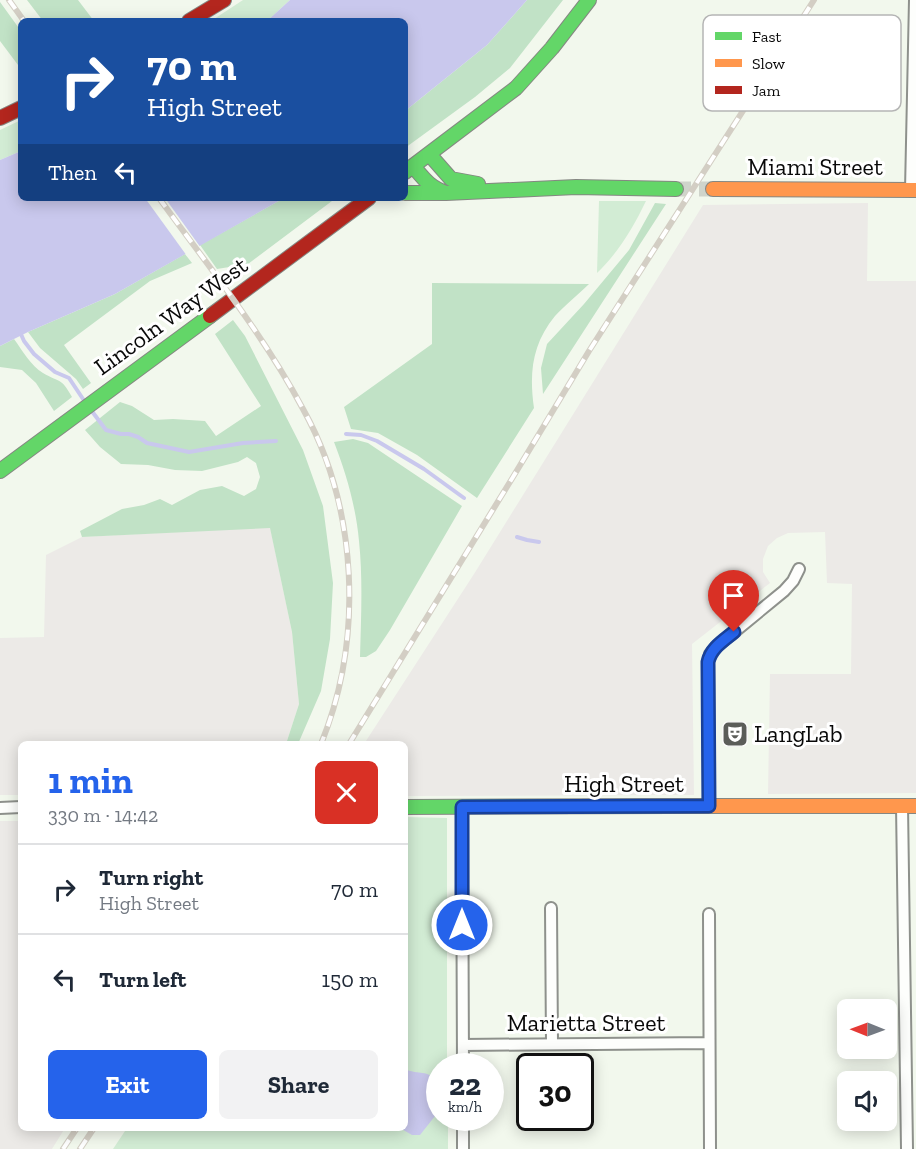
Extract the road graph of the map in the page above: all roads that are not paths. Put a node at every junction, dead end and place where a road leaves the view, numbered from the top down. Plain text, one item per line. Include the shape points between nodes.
1 (224, 0) edge
2 (589, 0) edge
3 (915, 0) edge
4 (194, 18) edge
5 (18, 109) edge
6 (0, 118) edge
7 (429, 154) junction
8 (409, 169) edge
9 (510, 189) junction
10 (676, 189) tunnel mouth
11 (713, 189) tunnel mouth
12 (914, 190) edge
13 (408, 193) edge
14 (446, 193) junction
15 (365, 201) edge
16 (0, 471) edge
17 (799, 569) dead end
18 (709, 806) junction
19 (909, 806) edge
20 (0, 807) edge
21 (18, 807) edge
22 (408, 807) edge
23 (462, 807) junction
24 (551, 908) dead end
25 (709, 914) dead end
26 (709, 1043) junction
27 (911, 1043) edge
28 (552, 1044) junction
29 (463, 1045) junction
30 (463, 1053) edge
31 (463, 1131) edge
32 (463, 1149) edge
33 (710, 1149) edge
34 (907, 1149) edge

1 - 4 street
2 - 7 street via 516,88
3 - 12 street
5 - 6 street
7 - 8 street
7 - 9 street via 451,179
8 - 14 street
9 - 10 street
9 - 14 street
11 - 12 street, Miami Street
13 - 14 street
15 - 16 street, Lincoln Way West
17 - 18 street via 784,591 710,654
18 - 19 street, High Street
18 - 23 street, High Street
19 - 27 street
20 - 21 street
22 - 23 street, High Street
23 - 29 street
24 - 28 street
25 - 26 street
26 - 28 street, Marietta Street
26 - 33 street
27 - 34 street
28 - 29 street, Marietta Street
29 - 30 street
31 - 32 street

